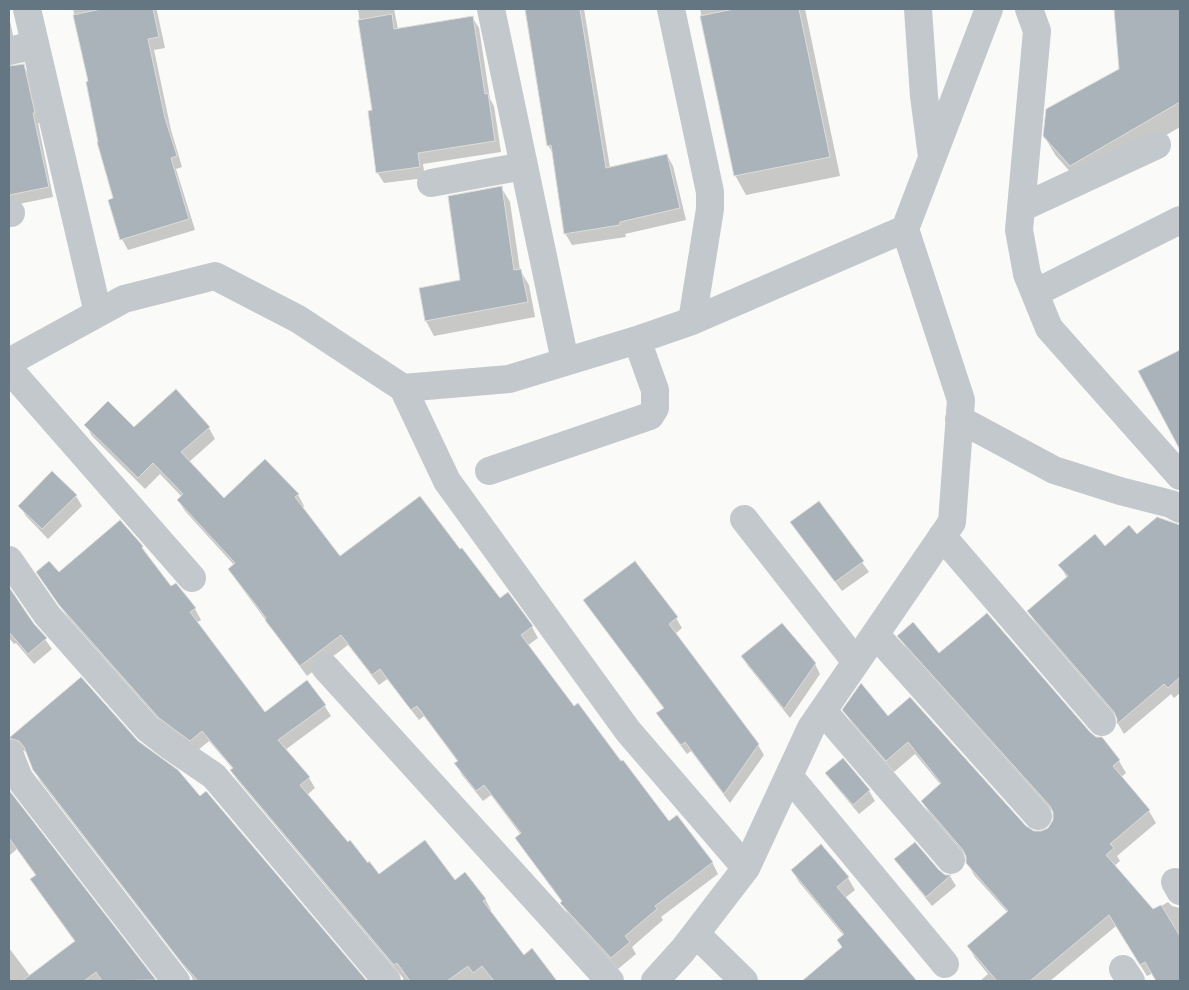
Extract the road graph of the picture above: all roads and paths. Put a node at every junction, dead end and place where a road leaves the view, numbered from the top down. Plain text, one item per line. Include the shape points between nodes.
1 (27, 9) edge
2 (490, 9) edge
3 (671, 9) edge
4 (918, 9) edge
5 (989, 9) edge
6 (1029, 9) edge
7 (36, 45) junction
8 (9, 51) edge
9 (1157, 145) dead end
10 (932, 158) junction
11 (524, 166) junction
12 (431, 183) dead end
13 (1022, 208) junction
14 (1180, 220) edge
15 (905, 228) junction
16 (1035, 293) junction
17 (98, 313) junction
18 (692, 321) junction
19 (637, 340) junction
20 (565, 361) junction
21 (9, 362) edge
22 (9, 369) edge
23 (403, 388) junction
24 (959, 419) junction
25 (489, 471) dead end
26 (1180, 476) edge
27 (1180, 509) edge
28 (744, 519) dead end
29 (942, 536) junction
30 (9, 560) edge
31 (192, 578) dead end
32 (876, 635) junction
33 (856, 662) junction
34 (325, 667) dead end
35 (822, 711) junction
36 (1102, 722) dead end
37 (9, 753) edge
38 (788, 776) junction
39 (1038, 816) dead end
40 (951, 860) dead end
41 (746, 868) junction
42 (696, 934) junction
43 (945, 964) dead end
44 (176, 981) edge
45 (387, 981) edge
46 (610, 981) edge
47 (655, 981) edge
48 (744, 981) edge

1 - 7 street
2 - 11 street
3 - 18 street via 710,192
4 - 10 street
5 - 10 street
6 - 13 street via 1037,32
7 - 8 street
7 - 17 street
9 - 13 street
10 - 15 street
11 - 12 street
11 - 20 street
13 - 16 street via 1019,230 1027,274
14 - 16 street
15 - 18 street
15 - 24 street via 961,400
16 - 26 street via 1049,328
17 - 21 street
17 - 23 street via 124,299 216,276 298,319
18 - 19 street
19 - 20 street
19 - 25 street via 655,390 656,408 650,416
20 - 23 street via 509,379
22 - 31 street
23 - 41 street via 447,482 628,731
24 - 27 street via 1054,470
24 - 29 street via 952,522
28 - 33 street
29 - 32 street
29 - 36 street
30 - 45 street via 47,615 148,729 214,776
32 - 33 street
32 - 39 street
33 - 35 street
34 - 46 street
35 - 38 street
35 - 40 street
37 - 44 street via 18,778
38 - 41 street
38 - 43 street
41 - 42 street
42 - 47 street
42 - 48 street

